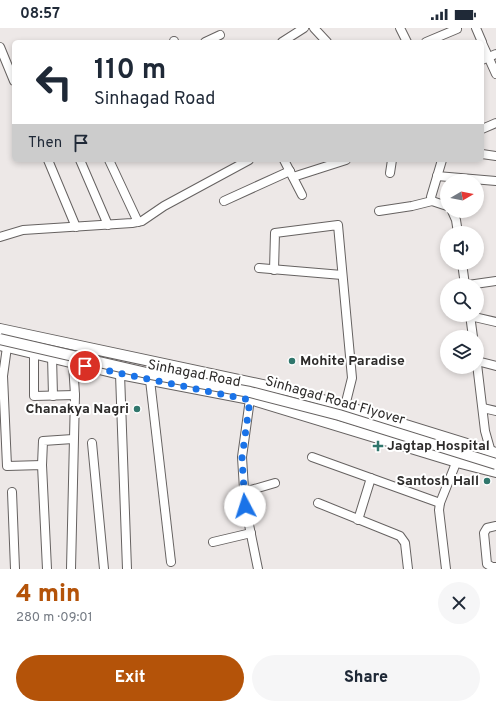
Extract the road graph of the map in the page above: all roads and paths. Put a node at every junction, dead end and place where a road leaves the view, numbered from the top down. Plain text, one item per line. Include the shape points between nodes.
1 (304, 28) edge
2 (314, 28) edge
3 (400, 28) edge
4 (458, 28) edge
5 (476, 28) edge
6 (440, 31) edge
7 (220, 35) dead end
8 (209, 40) edge
9 (285, 40) edge
10 (325, 40) edge
11 (406, 40) edge
12 (429, 40) edge
13 (481, 40) edge
14 (484, 46) edge
15 (0, 47) edge
16 (489, 57) edge
17 (496, 74) edge
18 (12, 76) edge
19 (496, 123) edge
20 (484, 128) edge
21 (484, 154) edge
22 (496, 156) edge
23 (49, 162) edge
24 (81, 162) edge
25 (110, 162) edge
26 (285, 162) edge
27 (338, 162) edge
28 (392, 162) edge
29 (441, 162) edge
30 (232, 163) edge
31 (390, 173) dead end
32 (292, 174) junction
33 (437, 176) junction
34 (496, 181) edge
35 (302, 195) dead end
36 (224, 201) dead end
37 (432, 201) junction
38 (440, 204) edge
39 (379, 211) dead end
40 (138, 222) junction
41 (108, 225) junction
42 (76, 227) junction
43 (0, 237) edge
44 (259, 268) dead end
45 (274, 270) junction
46 (342, 276) junction
47 (496, 281) edge
48 (484, 283) edge
49 (484, 319) edge
50 (496, 322) edge
51 (0, 329) edge
52 (0, 334) edge
53 (2, 344) edge
54 (34, 353) junction
55 (52, 356) junction
56 (73, 363) junction
57 (484, 363) edge
58 (496, 366) edge
59 (120, 374) junction
60 (479, 374) edge
61 (150, 380) junction
62 (75, 395) junction
63 (53, 396) junction
64 (250, 400) junction
65 (345, 406) junction
66 (483, 408) junction
67 (496, 411) edge
68 (74, 439) junction
69 (92, 442) dead end
70 (462, 443) junction
71 (494, 454) edge
72 (312, 457) dead end
73 (457, 462) junction
74 (496, 464) edge
75 (42, 465) junction
76 (3, 466) edge
77 (491, 470) edge
78 (371, 478) junction
79 (275, 483) dead end
80 (12, 492) dead end
81 (244, 492) junction
82 (318, 503) dead end
83 (440, 503) junction
84 (358, 520) junction
85 (496, 526) edge
86 (250, 534) junction
87 (213, 542) dead end
88 (171, 562) dead end
89 (496, 567) edge
90 (15, 569) edge
91 (47, 569) edge
92 (71, 569) edge
93 (104, 569) edge
94 (127, 569) edge
95 (258, 569) edge
96 (408, 569) edge
97 (446, 569) edge

1 - 9 street
2 - 10 street
3 - 11 street
4 - 6 street
5 - 13 street
6 - 12 street
7 - 8 street
14 - 16 street
15 - 18 street
16 - 17 street
19 - 20 street
21 - 22 street
23 - 42 street
24 - 41 street
25 - 40 street
26 - 32 street
27 - 32 street
28 - 31 street
29 - 33 street
30 - 40 street via 196,190
32 - 35 street
32 - 36 street
33 - 34 street
33 - 37 street
37 - 38 street
37 - 39 street
40 - 41 street
41 - 42 street
42 - 43 street via 23,230
44 - 45 street
45 - 46 street
45 - 46 street via 275,233 338,225
46 - 65 street via 352,378
47 - 48 street
49 - 50 street
51 - 65 main road, Sinhagad Road via 286,390
52 - 71 main road, Sinhagad Road Flyover via 288,396
53 - 54 main road, Sinhagad Road
53 - 74 main road, Sinhagad Road Flyover, bridge via 250,392 339,415
53 - 76 street
54 - 55 main road, Sinhagad Road
54 - 63 street via 34,396
55 - 56 main road, Sinhagad Road
55 - 63 street
56 - 59 main road, Sinhagad Road
56 - 62 street
57 - 58 street
59 - 61 main road, Sinhagad Road
59 - 94 street
60 - 66 street
61 - 64 main road, Sinhagad Road
61 - 88 street
62 - 63 street
62 - 68 street
64 - 73 main road, Sinhagad Road
64 - 81 street via 242,458
65 - 70 main road, Sinhagad Road
66 - 67 street
66 - 71 street via 485,430
68 - 75 street via 43,441
68 - 92 street
69 - 93 street
70 - 71 main road, Sinhagad Road
70 - 73 street
71 - 77 street
72 - 78 street
73 - 77 main road, Sinhagad Road
73 - 83 street
75 - 76 street
75 - 91 street
78 - 83 street
78 - 84 street
79 - 81 street
80 - 90 street
81 - 86 street
82 - 84 street
83 - 97 street
84 - 96 street via 403,539
85 - 89 street via 487,528 484,533 487,564 492,568
86 - 87 street
86 - 95 street

